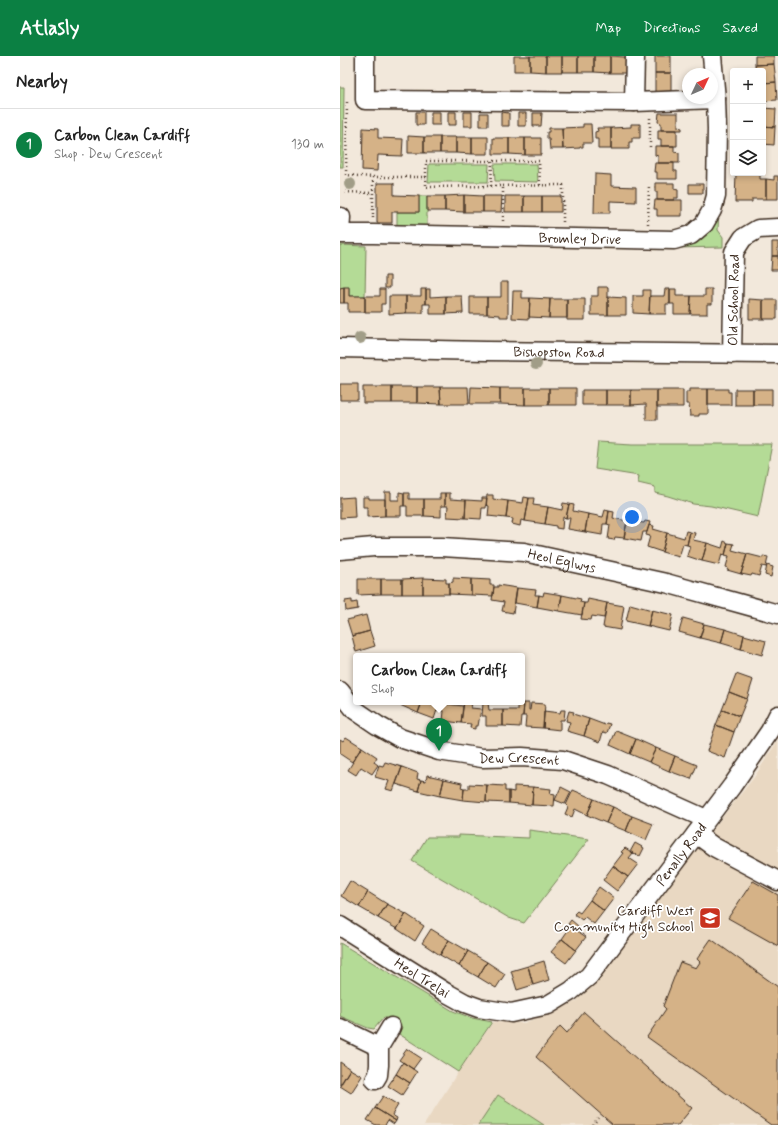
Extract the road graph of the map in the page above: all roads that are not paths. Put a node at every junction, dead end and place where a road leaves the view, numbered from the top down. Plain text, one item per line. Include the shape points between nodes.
1 (365, 56) edge
2 (635, 56) edge
3 (712, 56) edge
4 (713, 68) edge
5 (682, 100) edge
6 (642, 102) junction
7 (716, 104) edge
8 (341, 217) edge
9 (778, 228) edge
10 (340, 348) edge
11 (732, 354) junction
12 (778, 354) edge
13 (340, 550) edge
14 (778, 614) edge
15 (340, 691) edge
16 (775, 727) edge
17 (706, 819) junction
18 (696, 834) junction
19 (778, 881) edge
20 (340, 926) edge
21 (511, 1013) joint
22 (391, 1027) dead end
23 (340, 1028) edge
24 (379, 1047) junction
25 (375, 1080) dead end

1 - 6 street via 365,100
2 - 6 street
3 - 4 street, Bromley Drive
5 - 6 street
7 - 8 street, Bromley Drive via 716,196 704,224 691,235 674,240 648,240 340,234
9 - 11 street, Old School Road via 758,229 743,238 734,252
10 - 11 street, Bishopston Road
11 - 12 street, Bishopston Road
13 - 14 street, Heol Eglwys via 442,547 524,552 666,583
15 - 17 street, Dew Crescent via 355,710 400,738 439,751 482,758 563,760 608,775
16 - 17 street, Penally Road
17 - 18 street, Penally Road
18 - 19 street via 714,847
18 - 21 street, Penally Road via 589,976 548,1005
20 - 21 street, Heol Trelai via 465,1003
22 - 24 street
23 - 24 street
24 - 25 street via 378,1074

